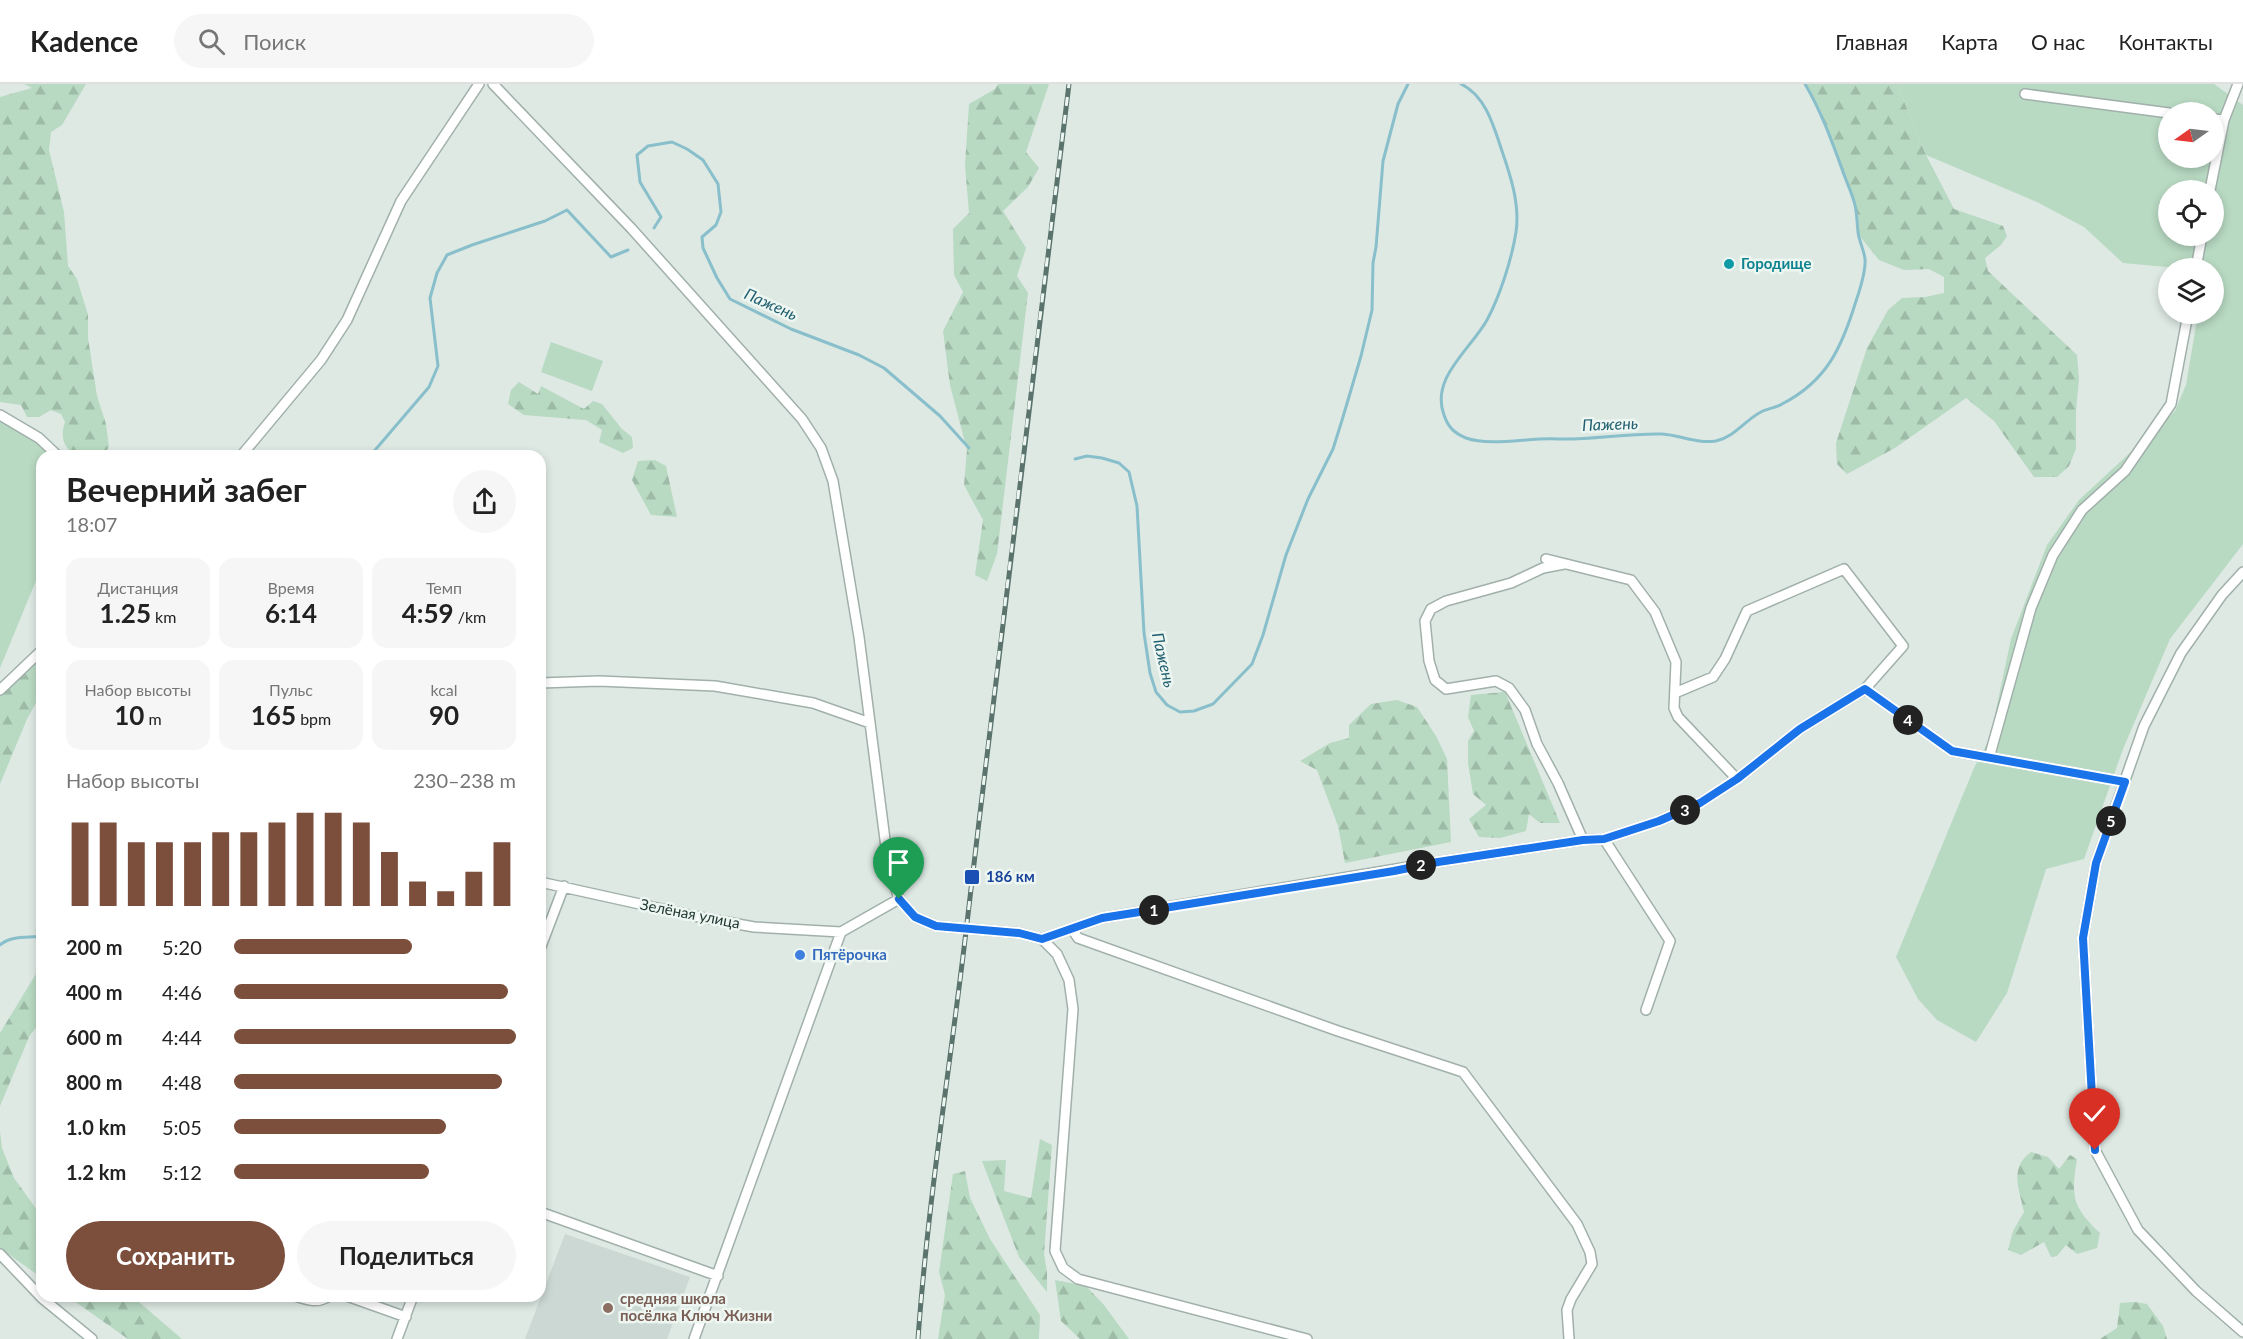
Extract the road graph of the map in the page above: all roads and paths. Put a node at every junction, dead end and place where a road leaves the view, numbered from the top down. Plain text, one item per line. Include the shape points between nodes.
1 (478, 84) edge
2 (493, 84) edge
3 (2238, 84) edge
4 (2025, 94) dead end
5 (2224, 110) edge
6 (2158, 112) edge
7 (2186, 324) edge
8 (0, 415) edge
9 (52, 450) edge
10 (246, 450) edge
11 (1546, 559) dead end
12 (1564, 564) junction
13 (2243, 572) edge
14 (36, 656) edge
15 (546, 683) edge
16 (1865, 689) junction
17 (0, 690) edge
18 (1676, 693) junction
19 (870, 723) junction
20 (1989, 758) junction
21 (1737, 779) junction
22 (2125, 782) junction
23 (1604, 839) junction
24 (1583, 840) junction
25 (546, 883) edge
26 (564, 886) junction
27 (899, 899) junction
28 (1072, 929) junction
29 (841, 932) junction
30 (546, 933) edge
31 (1042, 939) junction
32 (1646, 1010) dead end
33 (546, 1214) edge
34 (0, 1254) edge
35 (718, 1276) junction
36 (36, 1292) edge
37 (47, 1302) edge
38 (364, 1302) edge
39 (411, 1302) edge
40 (406, 1317) junction
41 (2243, 1332) edge
42 (92, 1339) edge
43 (398, 1339) edge
44 (694, 1339) edge
45 (1307, 1339) edge
46 (1569, 1339) edge

1 - 10 street via 401,201 347,320 321,360
2 - 19 street via 631,228 802,419 821,448 833,481 842,527
3 - 5 street
4 - 6 street
7 - 20 street via 2171,404 2125,471 2082,510 2053,555 2031,608
8 - 9 street
11 - 12 street
12 - 18 street via 1631,580 1655,612 1676,662
12 - 24 street via 1431,609 1425,621 1425,637 1435,680 1446,689 1496,681 1509,688 1525,710 1536,744
13 - 22 street via 2222,594 2181,653 2144,726
14 - 17 street
15 - 19 street via 715,686 813,703
16 - 18 street via 1903,646 1844,569 1748,611 1713,676
16 - 20 street via 1952,751
16 - 21 street via 1800,729
18 - 21 street via 1674,708 1678,717
19 - 27 street via 888,863
20 - 22 street
21 - 23 street via 1700,803
22 - 41 street via 2096,863 2083,938 2095,1150 2138,1230 2196,1291
23 - 24 street
23 - 32 street via 1670,941
24 - 28 street via 1102,918
25 - 26 street, Зелёная улица
26 - 29 street, Зелёная улица via 753,927
26 - 30 street
27 - 29 street
27 - 31 street via 915,917 936,926 1019,933
28 - 31 street
28 - 46 street via 1078,938 1463,1072 1576,1224 1590,1252 1592,1264 1567,1310
29 - 35 street
31 - 45 street via 1057,954 1070,980 1073,1009 1055,1251 1063,1268 1078,1279
33 - 35 street
34 - 36 street
35 - 44 street
37 - 42 street
38 - 40 street
39 - 40 street
40 - 43 street

